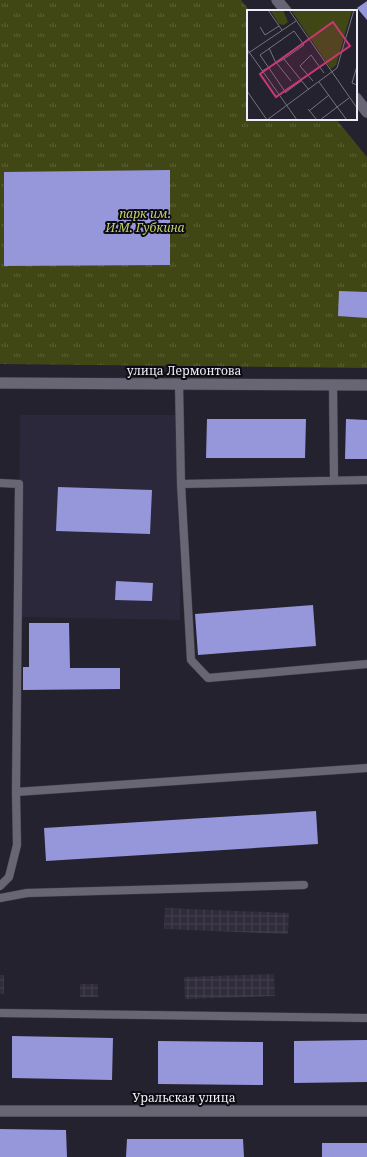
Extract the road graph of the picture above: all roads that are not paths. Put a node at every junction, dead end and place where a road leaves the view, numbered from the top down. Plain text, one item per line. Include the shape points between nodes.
1 (277, 0) edge
2 (285, 10) edge
3 (357, 99) edge
4 (367, 112) edge
5 (0, 383) edge
6 (179, 384) junction
7 (333, 384) junction
8 (367, 385) edge
9 (334, 480) junction
10 (367, 480) edge
11 (0, 483) edge
12 (181, 484) junction
13 (367, 664) edge
14 (367, 768) edge
15 (16, 792) junction
16 (304, 885) dead end
17 (0, 886) edge
18 (0, 898) edge
19 (0, 1013) edge
20 (367, 1018) edge
21 (0, 1111) edge
22 (367, 1111) edge

1 - 2 street
3 - 4 street
5 - 6 street, улица Лермонтова
6 - 7 street, улица Лермонтова
6 - 12 lane
7 - 8 street, улица Лермонтова
7 - 9 lane
9 - 10 lane
9 - 12 lane
11 - 15 lane via 20,484
12 - 13 lane via 191,660 208,678
14 - 15 lane
15 - 17 lane via 17,845 9,877
16 - 18 lane via 27,893
19 - 20 lane
21 - 22 street, Уральская улица

